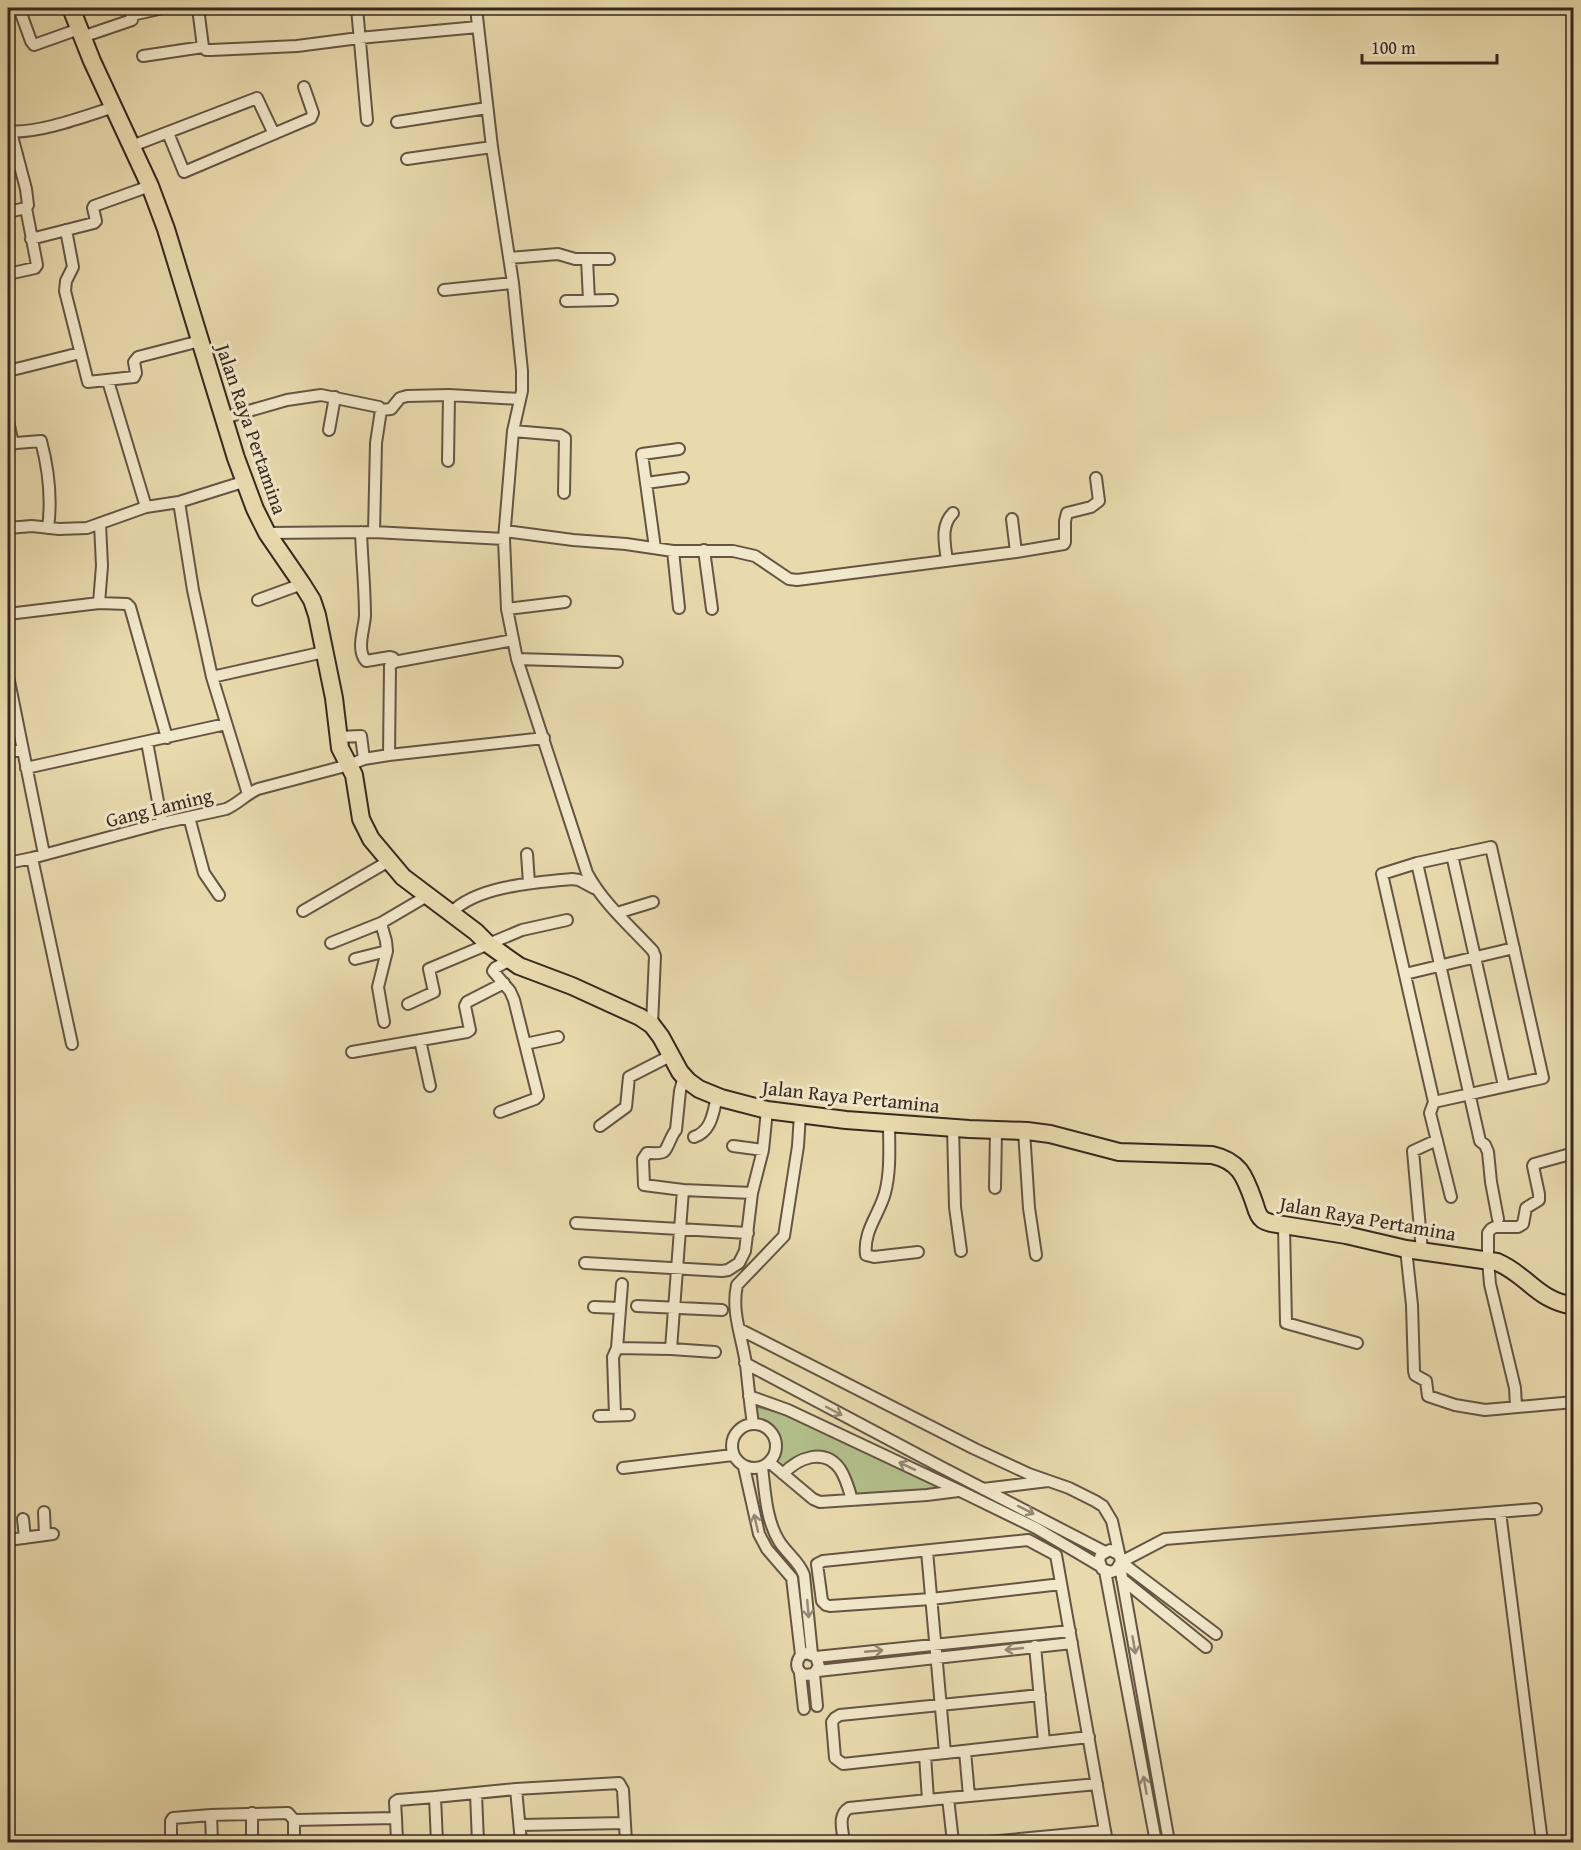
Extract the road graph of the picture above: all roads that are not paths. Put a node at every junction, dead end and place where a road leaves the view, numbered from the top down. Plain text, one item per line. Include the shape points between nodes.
1 (19, 8) edge
2 (71, 8) edge
3 (163, 8) edge
4 (198, 8) edge
5 (357, 8) edge
6 (476, 8) edge
7 (130, 11) edge
8 (478, 27) junction
9 (80, 33) junction
10 (359, 38) junction
11 (203, 47) junction
12 (143, 56) dead end
13 (304, 87) dead end
14 (114, 107) junction
15 (488, 108) junction
16 (367, 120) dead end
17 (397, 122) dead end
18 (9, 131) edge
19 (168, 133) junction
20 (274, 134) junction
21 (132, 146) junction
22 (492, 147) junction
23 (406, 159) dead end
24 (150, 186) junction
25 (26, 208) junction
26 (8, 212) edge
27 (66, 230) junction
28 (31, 239) junction
29 (509, 258) junction
30 (587, 259) junction
31 (609, 259) dead end
32 (8, 274) edge
33 (513, 283) junction
34 (444, 290) dead end
35 (589, 300) junction
36 (612, 300) dead end
37 (566, 301) dead end
38 (200, 341) junction
39 (80, 353) junction
40 (8, 370) edge
41 (108, 381) junction
42 (450, 395) junction
43 (335, 397) junction
44 (520, 399) junction
45 (381, 410) junction
46 (224, 418) junction
47 (8, 422) edge
48 (329, 430) dead end
49 (513, 431) junction
50 (10, 445) edge
51 (680, 449) dead end
52 (448, 461) dead end
53 (683, 478) dead end
54 (1096, 478) dead end
55 (246, 482) junction
56 (646, 483) junction
57 (564, 493) dead end
58 (179, 502) junction
59 (146, 507) junction
60 (952, 513) dead end
61 (1012, 519) dead end
62 (100, 524) junction
63 (8, 528) edge
64 (48, 528) junction
65 (361, 532) junction
66 (374, 532) junction
67 (267, 533) junction
68 (505, 535) junction
69 (655, 549) junction
70 (704, 550) junction
71 (673, 551) junction
72 (1016, 552) junction
73 (946, 561) junction
74 (302, 584) junction
75 (258, 600) dead end
76 (565, 602) dead end
77 (99, 603) junction
78 (679, 608) dead end
79 (507, 609) junction
80 (712, 609) dead end
81 (8, 614) edge
82 (513, 640) junction
83 (324, 652) junction
84 (517, 660) junction
85 (394, 662) junction
86 (617, 662) dead end
87 (8, 676) edge
88 (212, 677) junction
89 (226, 724) junction
90 (167, 738) junction
91 (544, 738) junction
92 (147, 742) junction
93 (8, 751) edge
94 (23, 751) junction
95 (389, 755) junction
96 (357, 762) junction
97 (26, 768) junction
98 (248, 794) junction
99 (189, 817) junction
100 (162, 823) junction
101 (44, 854) junction
102 (527, 854) dead end
103 (1452, 855) junction
104 (32, 858) junction
105 (388, 861) junction
106 (8, 862) edge
107 (1417, 863) junction
108 (529, 883) junction
109 (595, 888) junction
110 (219, 896) dead end
111 (427, 896) junction
112 (653, 902) dead end
113 (303, 911) dead end
114 (451, 913) junction
115 (617, 913) junction
116 (567, 920) dead end
117 (381, 922) junction
118 (331, 944) dead end
119 (488, 944) junction
120 (1514, 948) junction
121 (387, 951) junction
122 (1476, 958) junction
123 (355, 959) dead end
124 (510, 960) junction
125 (1441, 966) junction
126 (1405, 974) junction
127 (504, 983) junction
128 (408, 1004) dead end
129 (384, 1022) dead end
130 (651, 1025) junction
131 (558, 1037) dead end
132 (420, 1040) junction
133 (72, 1044) dead end
134 (525, 1044) junction
135 (351, 1052) dead end
136 (670, 1056) junction
137 (684, 1076) junction
138 (430, 1086) dead end
139 (1504, 1086) junction
140 (1470, 1094) junction
141 (717, 1097) junction
142 (1434, 1102) junction
143 (767, 1110) junction
144 (500, 1113) dead end
145 (800, 1114) junction
146 (889, 1123) junction
147 (600, 1126) dead end
148 (953, 1127) junction
149 (996, 1130) junction
150 (1024, 1131) junction
151 (694, 1137) dead end
152 (1437, 1140) junction
153 (733, 1146) dead end
154 (763, 1150) junction
155 (1574, 1153) edge
156 (995, 1188) dead end
157 (683, 1190) junction
158 (752, 1194) junction
159 (1451, 1197) dead end
160 (1498, 1219) dead end
161 (576, 1223) dead end
162 (1284, 1226) junction
163 (681, 1228) junction
164 (748, 1233) junction
165 (1414, 1250) junction
166 (961, 1251) dead end
167 (918, 1252) dead end
168 (1036, 1255) dead end
169 (1488, 1260) junction
170 (585, 1263) dead end
171 (678, 1268) junction
172 (622, 1284) dead end
173 (637, 1306) dead end
174 (1574, 1306) edge
175 (594, 1307) dead end
176 (620, 1308) junction
177 (675, 1308) junction
178 (722, 1310) dead end
179 (739, 1329) junction
180 (1357, 1343) dead end
181 (617, 1348) junction
182 (671, 1349) junction
183 (715, 1352) dead end
184 (746, 1363) junction
185 (799, 1393) junction
186 (748, 1396) junction
187 (1574, 1402) edge
188 (1516, 1407) junction
189 (788, 1410) junction
190 (615, 1415) junction
191 (629, 1415) dead end
192 (599, 1416) dead end
193 (753, 1424) junction
194 (733, 1455) junction
195 (765, 1465) junction
196 (744, 1467) junction
197 (623, 1468) dead end
198 (783, 1474) junction
199 (1050, 1481) junction
200 (984, 1489) junction
201 (960, 1491) junction
202 (852, 1500) junction
203 (1536, 1509) dead end
204 (44, 1512) dead end
205 (1500, 1512) junction
206 (23, 1519) dead end
207 (25, 1538) junction
208 (8, 1540) edge
209 (927, 1551) junction
210 (1105, 1552) junction
211 (1120, 1561) junction
212 (1103, 1568) junction
213 (1122, 1579) junction
214 (1061, 1584) junction
215 (1143, 1595) junction
216 (931, 1599) junction
217 (1127, 1608) junction
218 (1070, 1631) junction
219 (1216, 1634) dead end
220 (1072, 1643) junction
221 (935, 1646) junction
222 (1035, 1646) junction
223 (1206, 1647) dead end
224 (810, 1655) junction
225 (936, 1657) junction
226 (800, 1673) junction
227 (816, 1673) junction
228 (1040, 1695) junction
229 (817, 1706) dead end
230 (940, 1706) junction
231 (804, 1709) dead end
232 (1089, 1737) junction
233 (1044, 1742) junction
234 (965, 1751) junction
235 (945, 1753) junction
236 (925, 1755) junction
237 (1097, 1784) junction
238 (516, 1789) junction
239 (476, 1794) junction
240 (969, 1796) junction
241 (435, 1797) junction
242 (948, 1798) junction
243 (928, 1800) junction
244 (252, 1813) junction
245 (211, 1815) junction
246 (396, 1818) junction
247 (294, 1820) junction
248 (625, 1823) junction
249 (520, 1825) junction
250 (1105, 1831) junction
251 (171, 1842) edge
252 (212, 1842) edge
253 (252, 1842) edge
254 (294, 1842) edge
255 (397, 1842) edge
256 (437, 1842) edge
257 (478, 1842) edge
258 (521, 1842) edge
259 (626, 1842) edge
260 (844, 1842) edge
261 (953, 1842) edge
262 (988, 1842) edge
263 (1107, 1842) edge
264 (1156, 1842) edge
265 (1169, 1842) edge
266 (1542, 1842) edge

1 - 9 street via 34,45
2 - 9 main road, Jalan Raya Pertamina
3 - 7 street
4 - 11 street
5 - 10 street
6 - 8 street
7 - 9 street via 131,21
8 - 10 street
8 - 15 street
9 - 14 main road, Jalan Raya Pertamina
10 - 11 street via 286,47
10 - 16 street
11 - 12 street
13 - 20 street via 312,116
14 - 18 street via 55,125
14 - 21 main road, Jalan Raya Pertamina
15 - 17 street
15 - 22 street
18 - 25 street via 26,189
19 - 20 street via 257,98
19 - 20 street via 184,172
19 - 21 street
21 - 24 main road, Jalan Raya Pertamina
22 - 23 street
22 - 29 street
24 - 27 street via 94,206 96,222
24 - 38 main road, Jalan Raya Pertamina
25 - 26 street
25 - 28 street
27 - 28 street
27 - 39 street via 73,267 65,291
28 - 32 street via 36,267
29 - 30 street via 558,254
29 - 33 street
30 - 31 street
30 - 35 street
33 - 34 street
33 - 44 street via 522,371
35 - 36 street
35 - 37 street
38 - 41 street via 138,357 134,362 136,375
38 - 46 main road, Jalan Raya Pertamina
39 - 40 street
39 - 41 street via 88,382
41 - 59 street
42 - 44 street
42 - 45 street via 406,396 391,409
42 - 52 street
43 - 45 street
43 - 46 street via 300,397
43 - 48 street
44 - 49 street
45 - 66 street via 376,443
46 - 55 main road, Jalan Raya Pertamina
47 - 50 street
49 - 57 street via 565,438
49 - 68 street
50 - 64 street via 42,442 51,489
51 - 56 street via 642,454
53 - 56 street
54 - 72 street via 1099,501 1067,513 1064,544
55 - 58 street
55 - 67 main road, Jalan Raya Pertamina
56 - 69 street
58 - 59 street
58 - 88 street
59 - 62 street
60 - 73 street via 944,526
61 - 72 street
62 - 64 street
62 - 77 street
63 - 64 street
65 - 66 street
65 - 67 street
65 - 85 street via 362,655 366,662 390,657
66 - 68 street
67 - 74 main road, Jalan Raya Pertamina
68 - 69 street
68 - 79 street
69 - 71 street
70 - 71 street
70 - 73 street via 755,556 789,579 797,580
70 - 80 street
71 - 78 street
72 - 73 street
74 - 75 street
74 - 83 main road, Jalan Raya Pertamina via 317,615
76 - 79 street
77 - 81 street
77 - 90 street via 130,607
79 - 82 street
82 - 84 street
82 - 85 street
83 - 88 street
83 - 96 main road, Jalan Raya Pertamina via 340,748
84 - 86 street
84 - 91 street
85 - 95 street via 390,666
87 - 94 street
88 - 89 street
89 - 90 street
89 - 98 street
90 - 92 street
91 - 95 street, Gang Laming
91 - 109 street via 576,842
92 - 97 street
92 - 100 street
93 - 94 street
94 - 97 street
95 - 96 street, Gang Laming
96 - 98 street, Gang Laming
96 - 105 main road, Jalan Raya Pertamina via 361,819 367,834
97 - 101 street
98 - 99 street, Gang Laming via 226,809
99 - 100 street, Gang Laming
99 - 110 street via 204,873
100 - 101 street, Gang Laming
101 - 104 street, Gang Laming
102 - 108 street
103 - 107 street
103 - 120 street via 1491,847
103 - 122 street
104 - 106 street, Gang Laming
104 - 133 street
105 - 111 main road, Jalan Raya Pertamina
105 - 113 street
107 - 125 street
107 - 126 street via 1382,874
108 - 109 street via 572,879
108 - 114 street via 501,888 460,904
109 - 115 street
111 - 114 main road, Jalan Raya Pertamina
111 - 117 street
112 - 115 street
114 - 119 main road, Jalan Raya Pertamina
115 - 130 street via 656,956
116 - 119 street via 522,930
117 - 118 street
117 - 121 street
119 - 124 main road, Jalan Raya Pertamina
119 - 128 street via 429,969 434,992
120 - 122 street
120 - 139 street via 1543,1078
121 - 123 street
121 - 129 street via 378,987
122 - 125 street
122 - 139 street
124 - 127 street via 494,971
124 - 130 main road, Jalan Raya Pertamina
125 - 126 street
125 - 140 street
126 - 142 street
127 - 132 street via 467,1002 467,1032
127 - 134 street via 514,1000
130 - 136 main road, Jalan Raya Pertamina
131 - 134 street
132 - 135 street
132 - 138 street
134 - 144 street via 538,1096
136 - 137 main road, Jalan Raya Pertamina
136 - 147 street via 629,1077 626,1107
137 - 141 main road, Jalan Raya Pertamina
137 - 157 street via 676,1130 664,1152 647,1153 643,1159 644,1185
139 - 140 street
140 - 142 street
140 - 160 street via 1480,1141 1488,1152
141 - 143 main road, Jalan Raya Pertamina
141 - 151 street via 710,1123
142 - 152 street via 1430,1113
143 - 145 main road, Jalan Raya Pertamina
143 - 154 street
145 - 146 main road, Jalan Raya Pertamina
145 - 179 street via 786,1230 737,1285 734,1310
146 - 148 main road, Jalan Raya Pertamina
146 - 167 street via 890,1161 885,1192 868,1229 866,1255
148 - 149 main road, Jalan Raya Pertamina
148 - 166 street via 955,1207
149 - 150 main road, Jalan Raya Pertamina
149 - 156 street
150 - 162 main road, Jalan Raya Pertamina via 1119,1152 1224,1157 1241,1171 1262,1219
150 - 168 street
152 - 159 street
152 - 165 street via 1413,1151
153 - 154 street
154 - 158 street
155 - 169 street via 1534,1164 1539,1200 1526,1208 1521,1226 1495,1227 1489,1231
157 - 158 street
157 - 163 street
158 - 164 street
161 - 163 street
162 - 165 main road, Jalan Raya Pertamina
162 - 180 street via 1286,1323
163 - 164 street
163 - 171 street
164 - 171 street via 743,1256 732,1269
165 - 169 main road, Jalan Raya Pertamina
165 - 188 street via 1414,1371 1426,1381 1428,1396 1485,1410
169 - 174 main road, Jalan Raya Pertamina via 1505,1265 1555,1302
169 - 188 street
170 - 171 street
171 - 177 street
172 - 176 street
173 - 177 street
175 - 176 street
176 - 181 street
177 - 178 street
177 - 182 street
179 - 184 street
179 - 199 street via 975,1449
181 - 182 street
181 - 190 street via 613,1358
182 - 183 street
184 - 185 street
184 - 186 street
185 - 189 street
185 -> 200 street
186 - 189 street
186 - 193 street
187 - 188 street
201 -> 189 street
190 - 191 street
190 - 192 street
193 - 194 street via 744,1426 733,1438
193 - 195 street via 765,1427 774,1437 776,1450
194 - 196 street
194 - 197 street
195 - 196 street
195 - 198 street
195 -> 224 street via 773,1528 779,1541 801,1565 804,1575
224 -> 196 street via 792,1578 766,1549 759,1533
198 - 202 street via 820,1502
198 - 202 street via 808,1457 826,1459 841,1471
199 - 200 street
199 - 211 street via 1103,1506 1112,1521
200 - 201 street
200 -> 210 street
201 - 202 street
201 - 212 street via 1036,1528
203 - 205 street
204 - 207 street via 49,1534
205 - 211 street via 1165,1539
205 - 266 street
206 - 207 street
207 - 208 street
209 - 214 street via 1028,1540 1056,1555
209 - 216 street
209 - 216 street via 817,1564 825,1605
210 - 211 street via 1110,1550
210 - 212 street via 1099,1560
211 - 212 street via 1116,1570
211 - 213 street
211 - 219 street
264 -> 212 street
213 - 215 street
213 - 217 street
214 - 216 street
214 - 218 street
215 - 217 street
215 - 223 street
216 - 221 street
217 -> 265 street
218 - 220 street
218 - 221 street
220 - 222 street
220 - 232 street
224 -> 221 street
221 - 225 street
222 -> 225 street
222 - 228 street
224 - 226 street via 797,1663
224 - 227 street via 819,1666
225 - 227 street
225 - 230 street
226 - 227 street
226 - 231 street
227 - 229 street
228 - 230 street
228 - 233 street
230 - 235 street
230 - 236 street via 840,1715 832,1722 836,1758 843,1764
232 - 233 street
232 - 237 street
233 - 234 street
234 - 235 street
234 - 240 street
235 - 236 street
236 - 243 street
237 - 240 street
237 - 250 street
238 - 239 street
238 - 248 street via 619,1783
238 - 249 street
239 - 241 street
239 - 257 street
240 - 242 street
241 - 246 street via 398,1800
241 - 256 street
242 - 243 street
242 - 261 street
243 - 260 street via 849,1808 842,1816
244 - 245 street
244 - 247 street via 288,1813
244 - 253 street
245 - 251 street via 173,1818
245 - 252 street
246 - 247 street
246 - 255 street
247 - 254 street
248 - 249 street
248 - 259 street
249 - 258 street
250 - 262 street
250 - 263 street

